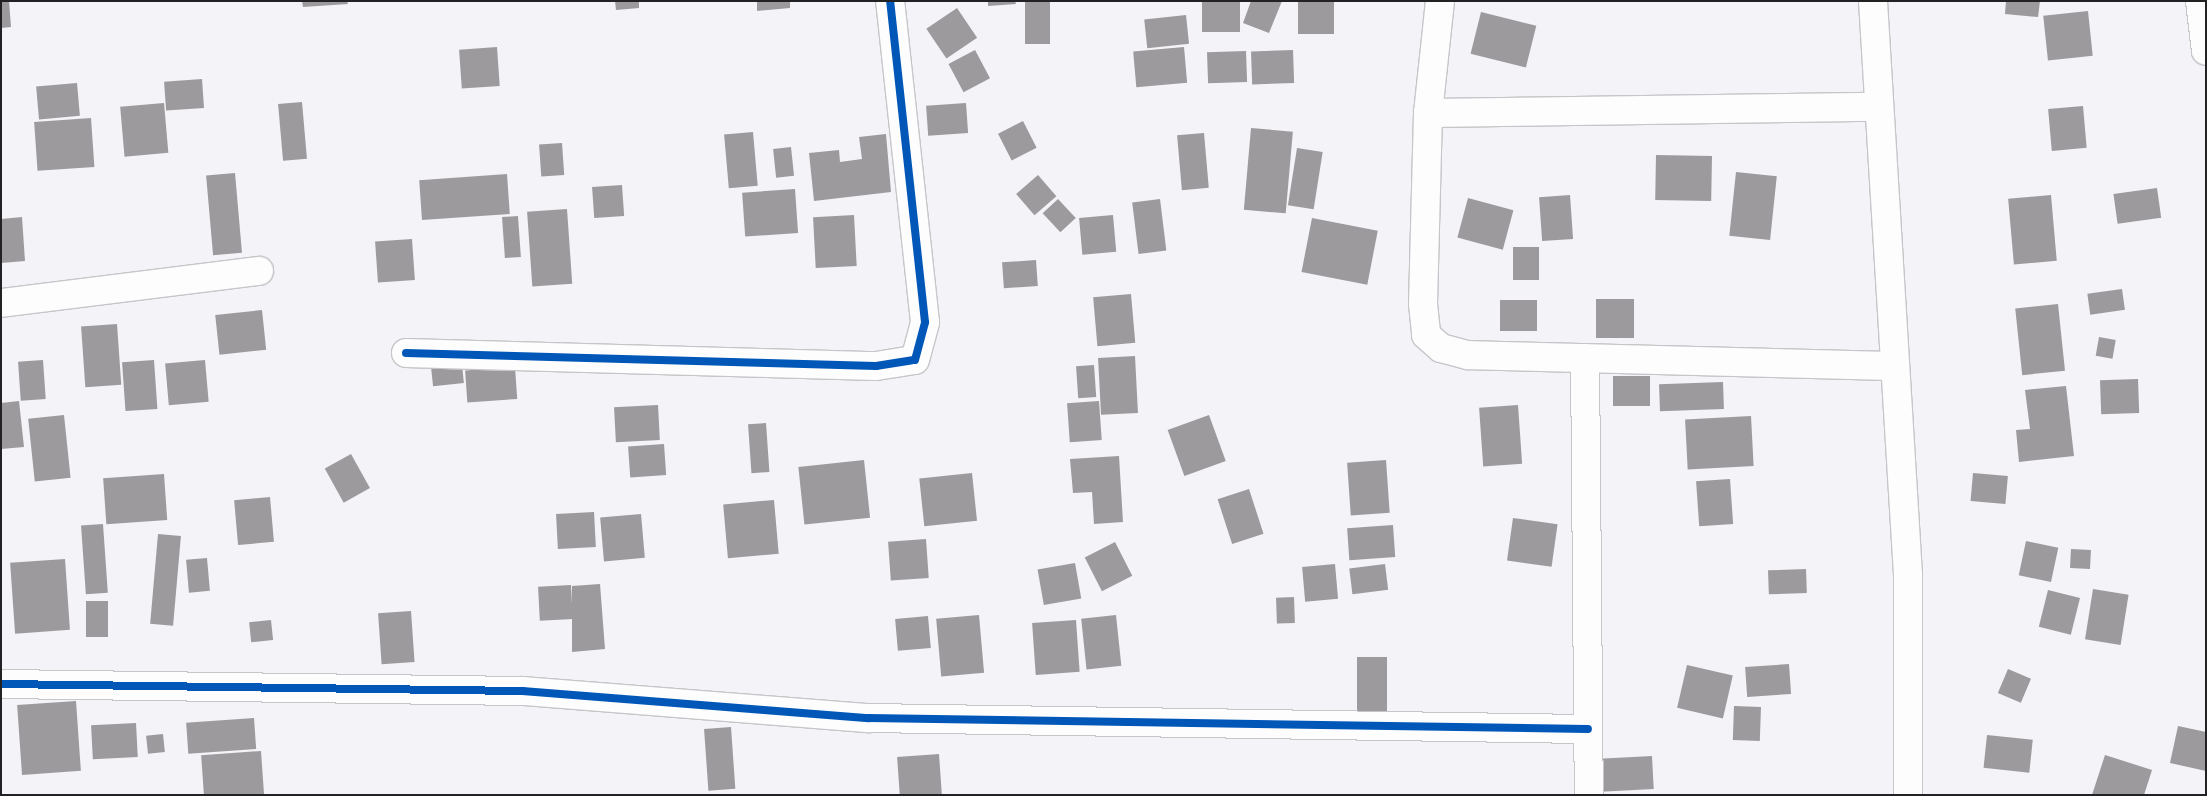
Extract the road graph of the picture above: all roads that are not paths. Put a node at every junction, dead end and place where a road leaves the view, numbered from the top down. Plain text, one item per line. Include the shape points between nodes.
1 (890, 1) edge
2 (1440, 1) edge
3 (1873, 1) edge
4 (2200, 1) edge
5 (2206, 51) edge
6 (1879, 108) junction
7 (1428, 113) junction
8 (259, 271) dead end
9 (1, 303) edge
10 (406, 353) dead end
11 (1585, 358) junction
12 (1895, 366) junction
13 (1, 684) edge
14 (1588, 729) junction
15 (1589, 795) edge
16 (1908, 795) edge

1 - 10 street via 925,322 915,360 876,366
2 - 7 street
3 - 6 street
4 - 5 street
6 - 7 street
6 - 12 street
7 - 11 street via 1426,335 1441,348 1468,355
8 - 9 street
11 - 12 street
11 - 14 street
12 - 16 street via 1908,575
13 - 14 street via 522,691 868,718
14 - 15 street

